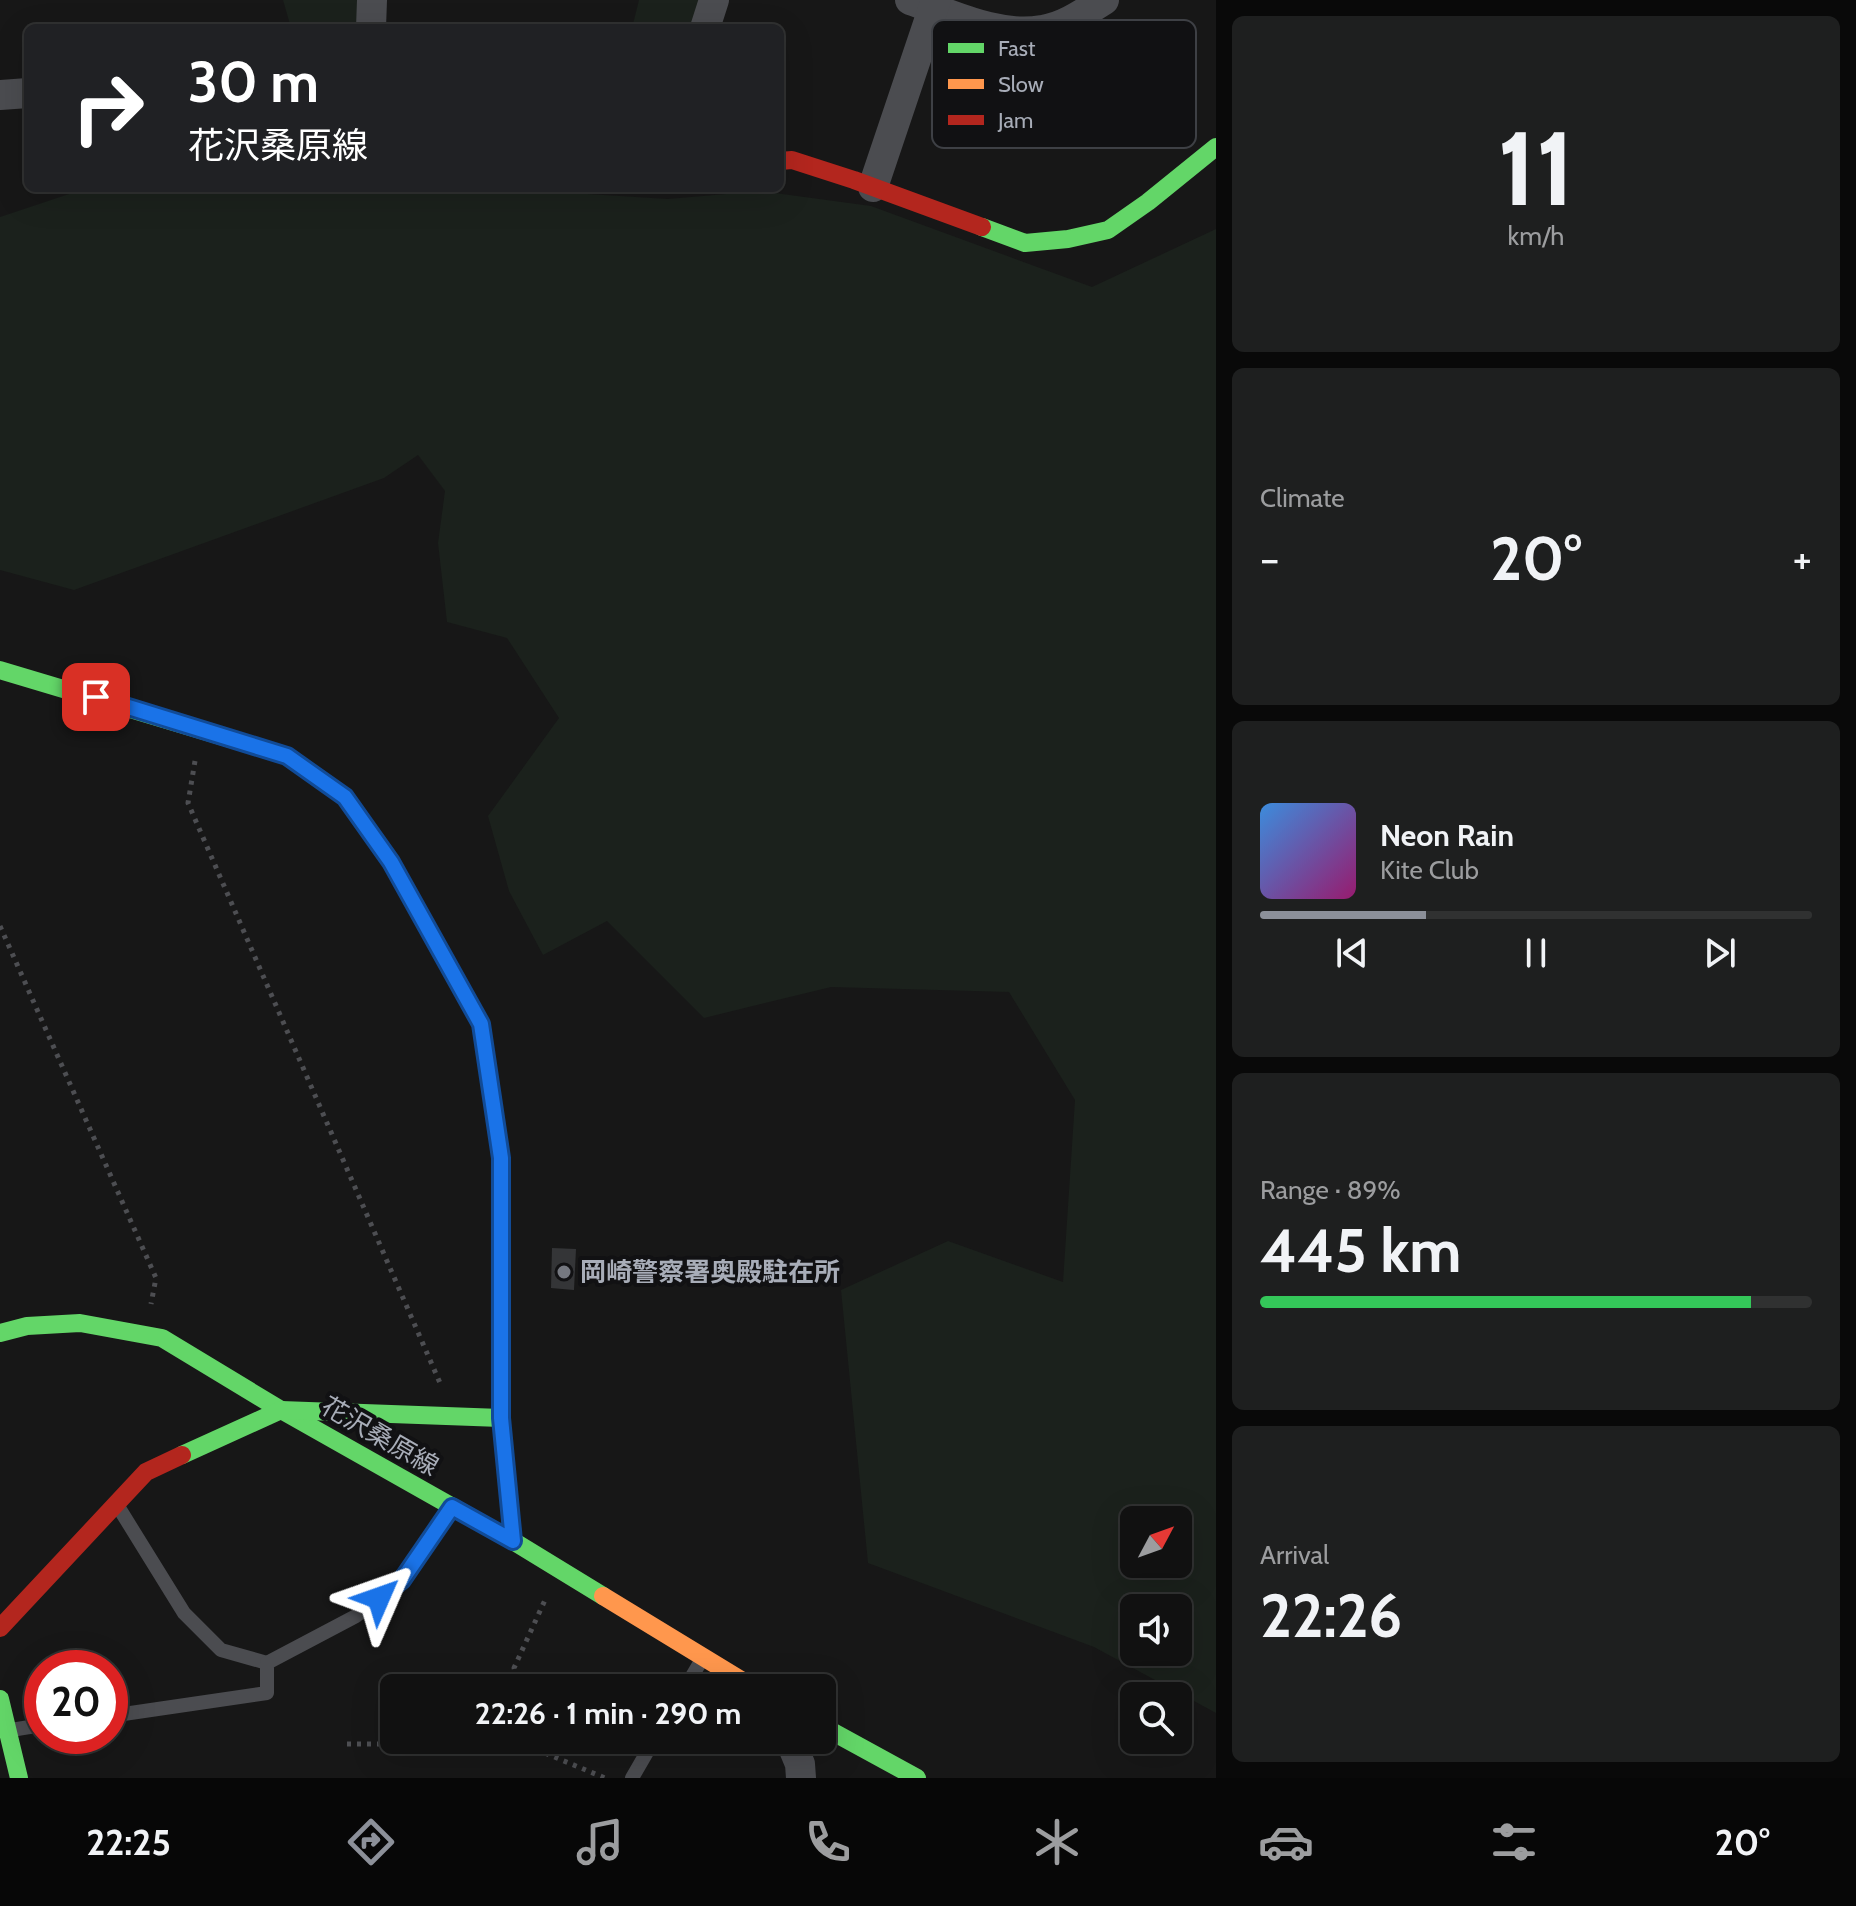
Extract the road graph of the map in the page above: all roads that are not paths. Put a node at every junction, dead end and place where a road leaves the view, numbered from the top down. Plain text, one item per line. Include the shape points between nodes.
1 (372, 0) edge
2 (714, 0) edge
3 (1104, 0) edge
4 (926, 3) edge
5 (975, 20) edge
6 (1068, 20) edge
7 (371, 24) edge
8 (706, 24) edge
9 (24, 93) edge
10 (0, 95) edge
11 (1216, 147) edge
12 (784, 161) edge
13 (873, 187) junction
14 (0, 670) edge
15 (0, 1333) edge
16 (281, 1410) junction
17 (501, 1418) junction
18 (116, 1504) junction
19 (452, 1507) junction
20 (513, 1541) junction
21 (0, 1628) edge
22 (703, 1657) junction
23 (267, 1663) junction
24 (693, 1674) edge
25 (731, 1674) edge
26 (0, 1699) edge
27 (128, 1713) edge
28 (24, 1728) edge
29 (8, 1730) junction
30 (836, 1734) edge
31 (646, 1754) edge
32 (796, 1754) edge
33 (19, 1778) edge
34 (632, 1778) edge
35 (801, 1778) edge
36 (917, 1778) edge

1 - 7 street
2 - 8 street
3 - 6 street
4 - 5 street
4 - 13 street
9 - 10 street
11 - 13 street via 1108,230 1068,239 1025,243
12 - 13 street
14 - 17 street via 287,756 345,797 391,862 481,1024 501,1158
15 - 16 street, 花沢桑原線 via 80,1323 162,1338
16 - 17 street
16 - 18 street via 146,1472
16 - 19 street, 花沢桑原線
17 - 20 street
18 - 21 street
18 - 23 lane via 184,1613 221,1650
19 - 20 street, 花沢桑原線
19 - 23 lane via 402,1580 356,1616
20 - 22 street, 花沢桑原線
22 - 24 lane
22 - 25 street, 花沢桑原線
23 - 27 lane via 267,1693
26 - 29 street
28 - 29 lane
29 - 33 street
30 - 36 street
31 - 34 lane
32 - 35 street

